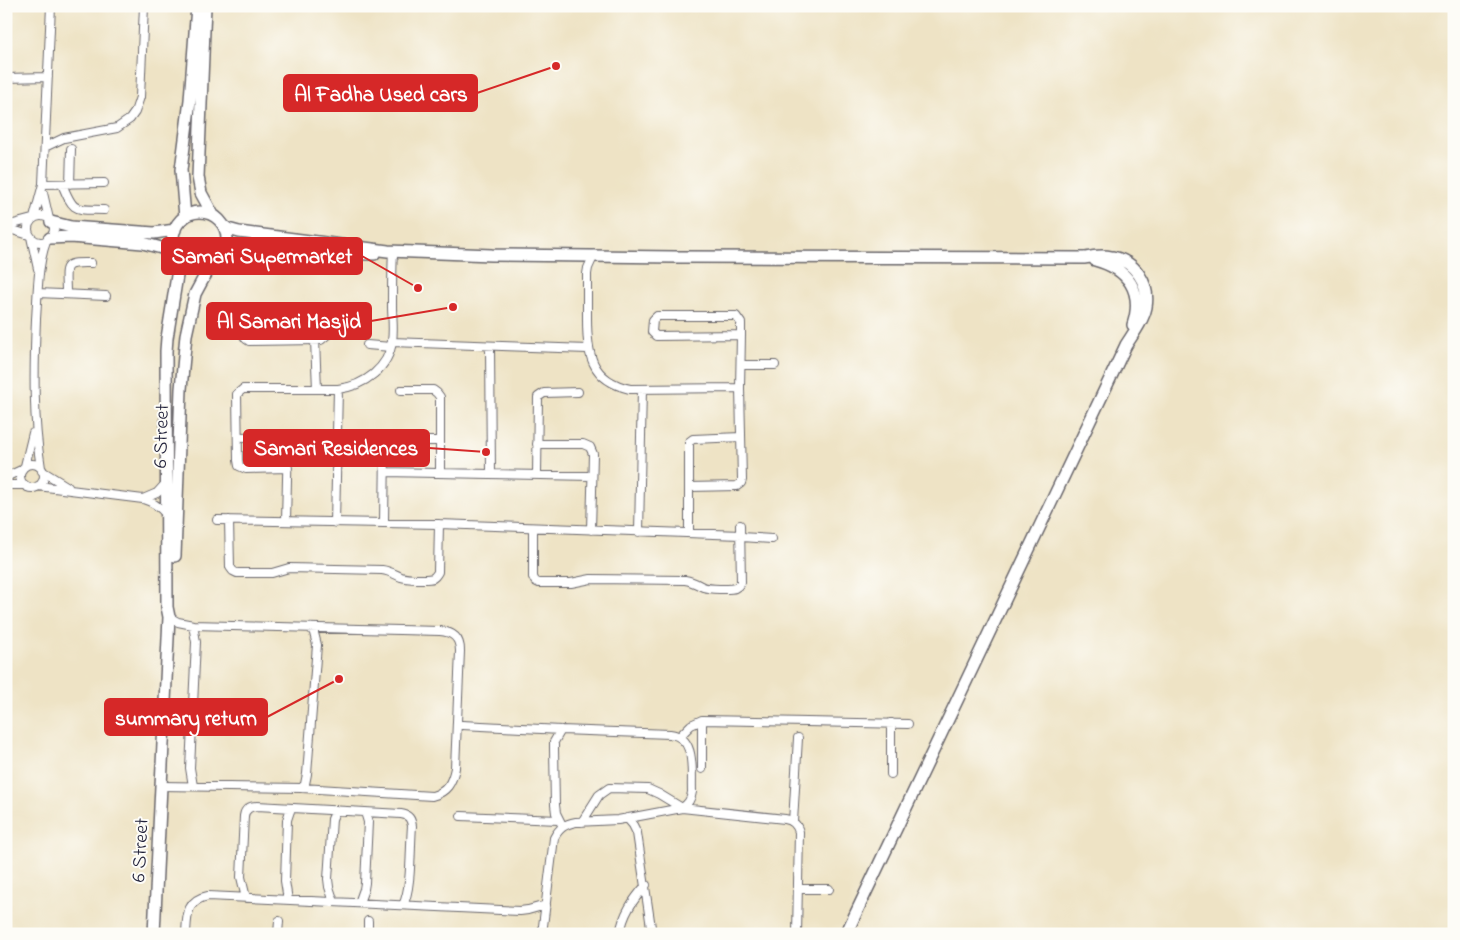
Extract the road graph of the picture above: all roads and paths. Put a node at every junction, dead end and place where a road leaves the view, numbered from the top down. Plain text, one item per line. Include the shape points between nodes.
1 (51, 6) edge
2 (144, 6) edge
3 (197, 6) edge
4 (205, 6) edge
5 (48, 77) junction
6 (6, 78) edge
7 (45, 147) junction
8 (71, 149) dead end
9 (104, 183) dead end
10 (43, 184) junction
11 (66, 184) junction
12 (104, 210) dead end
13 (213, 215) junction
14 (185, 216) junction
15 (33, 219) junction
16 (50, 221) junction
17 (224, 226) junction
18 (6, 227) edge
19 (175, 230) junction
20 (30, 236) junction
21 (48, 239) junction
22 (390, 251) junction
23 (178, 254) junction
24 (578, 255) junction
25 (594, 255) junction
26 (217, 259) junction
27 (91, 263) dead end
28 (39, 271) junction
29 (587, 274) junction
30 (38, 293) junction
31 (66, 294) junction
32 (106, 296) dead end
33 (741, 335) junction
34 (315, 340) junction
35 (391, 344) junction
36 (367, 345) dead end
37 (490, 346) junction
38 (588, 349) junction
39 (741, 365) junction
40 (775, 365) dead end
41 (740, 388) junction
42 (317, 389) junction
43 (338, 389) junction
44 (642, 389) junction
45 (401, 390) dead end
46 (578, 392) dead end
47 (35, 423) junction
48 (238, 437) junction
49 (741, 438) junction
50 (440, 441) junction
51 (537, 444) junction
52 (23, 468) junction
53 (288, 468) junction
54 (41, 470) junction
55 (385, 472) junction
56 (440, 473) junction
57 (491, 474) junction
58 (537, 475) junction
59 (592, 476) junction
60 (6, 477) edge
61 (168, 480) junction
62 (6, 485) edge
63 (25, 485) junction
64 (38, 486) junction
65 (689, 487) junction
66 (72, 490) junction
67 (143, 498) junction
68 (168, 516) junction
69 (217, 520) dead end
70 (229, 520) junction
71 (286, 521) junction
72 (335, 523) junction
73 (384, 523) junction
74 (438, 524) junction
75 (740, 525) dead end
76 (533, 528) junction
77 (591, 530) junction
78 (639, 532) junction
79 (689, 533) junction
80 (741, 536) junction
81 (772, 539) dead end
82 (169, 617) junction
83 (193, 624) junction
84 (311, 628) junction
85 (702, 720) junction
86 (891, 724) junction
87 (908, 724) dead end
88 (462, 725) dead end
89 (561, 730) junction
90 (680, 736) junction
91 (798, 738) dead end
92 (702, 769) dead end
93 (891, 774) dead end
94 (161, 786) junction
95 (193, 786) junction
96 (302, 788) junction
97 (291, 808) junction
98 (682, 808) junction
99 (336, 810) junction
100 (365, 812) junction
101 (461, 816) dead end
102 (627, 818) junction
103 (582, 822) junction
104 (793, 822) junction
105 (561, 823) junction
106 (646, 885) junction
107 (798, 889) junction
108 (830, 890) dead end
109 (246, 898) junction
110 (288, 900) junction
111 (334, 902) junction
112 (359, 903) junction
113 (403, 905) junction
114 (546, 905) junction
115 (368, 920) dead end
116 (279, 921) dead end
117 (154, 934) edge
118 (186, 934) edge
119 (278, 934) edge
120 (368, 934) edge
121 (542, 934) edge
122 (620, 934) edge
123 (652, 934) edge
124 (798, 934) edge
125 (846, 934) edge

1 - 5 street
2 - 7 street via 140,97 130,119 117,128 64,138
3 - 14 street via 181,170
4 - 13 street via 198,177 201,193
5 - 6 street
5 - 7 street
7 - 10 street
8 - 11 street
9 - 11 street
10 - 11 street
10 - 15 street
10 - 16 street
11 - 12 street via 69,201 76,208
13 - 14 street via 196,212
13 - 17 street
14 - 19 street
15 - 16 street via 39,216
15 - 18 street
15 - 20 street via 28,229
16 - 19 street via 71,227 154,233
16 - 21 street via 53,230
17 - 22 street via 251,234
17 - 26 street via 227,242
18 - 20 street
19 - 23 street via 173,239
20 - 21 street via 38,241
20 - 28 street
21 - 23 street via 71,237 143,243
21 - 28 street
22 - 24 street
22 - 26 street via 372,254 262,252
22 - 35 street
23 - 26 street via 196,265
23 - 61 street, 6 Street via 167,338
24 - 25 street
24 - 29 street
25 - 29 street
25 - 125 street via 1099,256 1124,261 1141,276 1147,298 1146,309
26 - 82 street, 6 Street via 195,294 186,335 173,602
27 - 31 street via 69,265
28 - 30 street
29 - 38 street
30 - 31 street
30 - 47 street
31 - 32 street
33 - 33 street via 741,322 736,316 657,316 653,320 652,332 656,336
33 - 39 street
34 - 34 street via 327,335 328,320 320,312 249,311 242,318 243,335 249,341
34 - 42 street
35 - 36 street
35 - 37 street
35 - 43 street via 384,361 369,378 360,384
37 - 38 street
37 - 57 street
38 - 44 street via 596,368 611,382 620,387
39 - 40 street
39 - 41 street
41 - 44 street
41 - 49 street
42 - 43 street
42 - 48 street via 241,390 237,394
43 - 72 street
44 - 78 street
45 - 50 street via 433,390 437,393 441,402
46 - 51 street via 540,395
47 - 52 street
47 - 54 street
48 - 53 street via 241,467
48 - 53 street via 286,436 289,440
49 - 65 street via 691,440 688,447
49 - 65 street via 741,483 737,486
50 - 55 street via 388,442
50 - 56 street
51 - 58 street
51 - 59 street via 587,445 592,450
52 - 54 street via 33,464
52 - 60 street
52 - 63 street via 20,478
53 - 71 street
54 - 64 street via 43,479
54 - 66 street
55 - 56 street
55 - 73 street
56 - 57 street
57 - 58 street
58 - 59 street
59 - 77 street
61 - 67 street via 157,492
61 - 68 street, 6 Street
62 - 63 street
63 - 64 street
64 - 66 street
65 - 79 street
66 - 67 street
67 - 68 street via 160,507
68 - 82 street, 6 Street
69 - 70 street
70 - 71 street
70 - 74 street via 230,567 237,573 272,573 289,568 382,570 405,578 436,576
71 - 72 street
72 - 73 street
73 - 74 street
74 - 76 street
75 - 80 street
76 - 77 street
76 - 80 street via 533,577 539,583 571,583 591,578 685,580 707,588 734,589 741,582
77 - 78 street
78 - 79 street
79 - 80 street
80 - 81 street
82 - 83 street
82 - 94 street, 6 Street
83 - 84 street
83 - 95 street via 196,642 190,768
84 - 96 street via 317,645 307,774
84 - 96 street via 447,631 453,634 460,645 455,768 446,790 432,796
85 - 86 street
85 - 90 street
85 - 92 street
86 - 87 street
86 - 93 street
88 - 89 street
89 - 90 street
89 - 105 street via 554,742 554,805
90 - 98 street via 690,750 692,792 689,802
91 - 104 street
94 - 95 street
94 - 117 street, 6 Street
95 - 96 street
97 - 99 street
97 - 109 street via 253,806 245,813 241,877
97 - 110 street via 287,820 285,881
98 - 102 street
98 - 103 street via 648,788 609,788 599,795
98 - 104 street
99 - 100 street
99 - 111 street via 328,879
100 - 112 street via 368,822 364,889
100 - 113 street via 405,815 410,819 408,894
101 - 105 street
102 - 103 street
102 - 106 street via 637,832
103 - 105 street
104 - 107 street via 799,832
105 - 114 street via 554,838
106 - 122 street via 628,908
106 - 123 street
107 - 108 street
107 - 124 street
109 - 110 street
109 - 118 street via 208,896 196,901 188,912
110 - 111 street
111 - 112 street
112 - 113 street
113 - 114 street via 520,911
114 - 121 street
115 - 120 street
116 - 119 street

